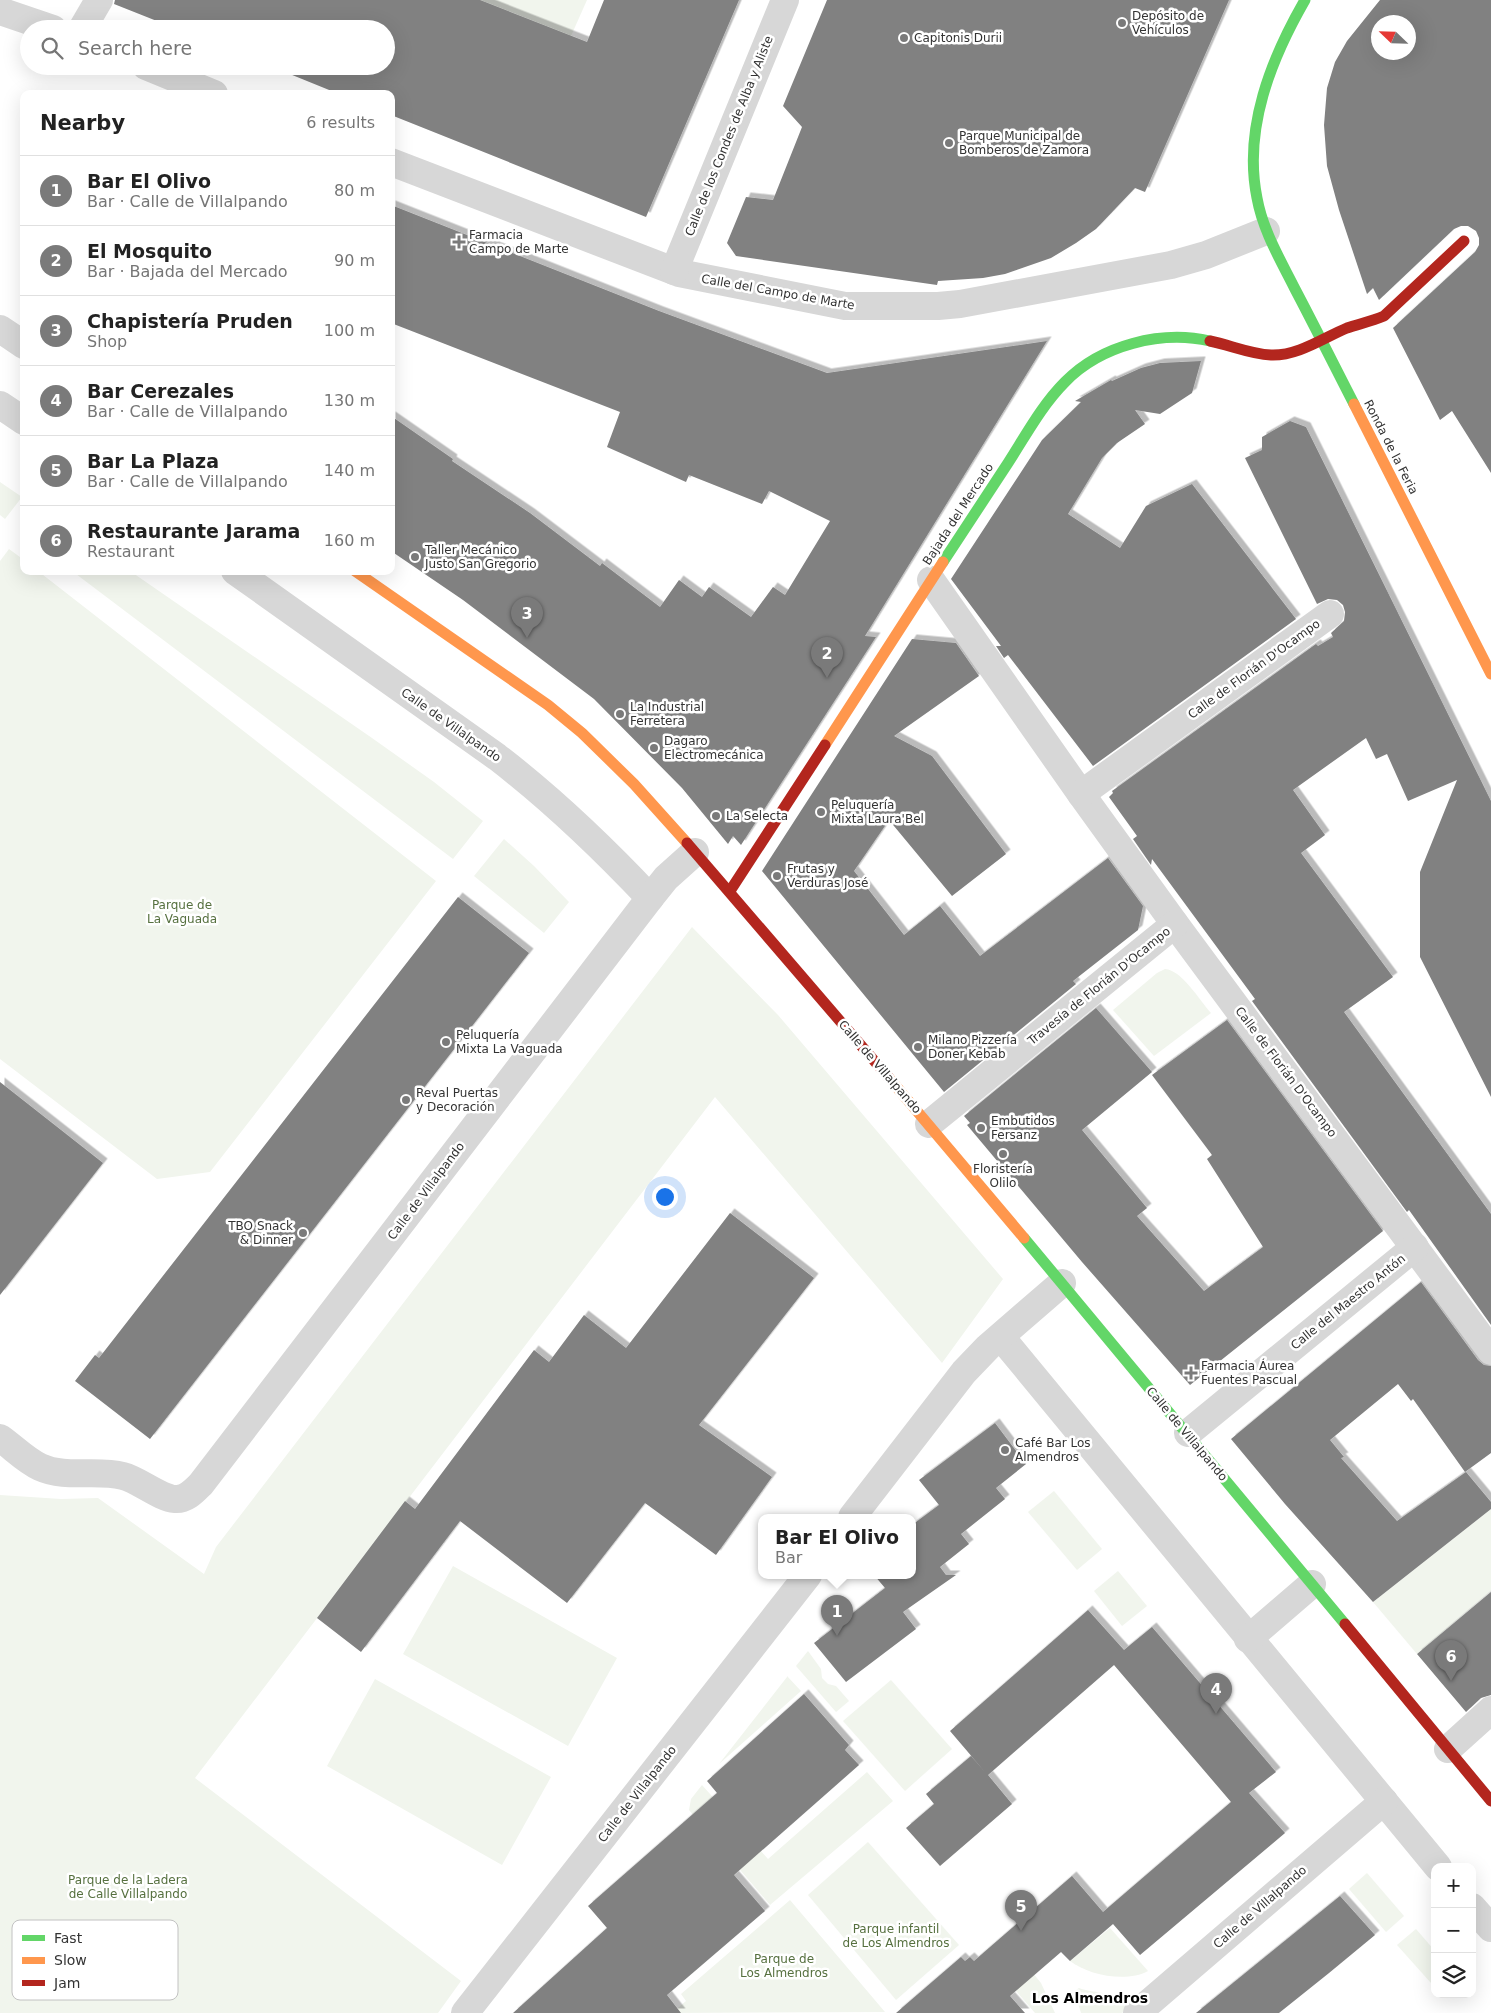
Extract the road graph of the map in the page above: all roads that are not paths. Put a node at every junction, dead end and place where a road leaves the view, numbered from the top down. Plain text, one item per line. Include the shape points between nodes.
1 (99, 0) edge
2 (785, 0) edge
3 (1306, 0) edge
4 (0, 11) edge
5 (26, 20) edge
6 (87, 20) edge
7 (168, 75) edge
8 (204, 90) edge
9 (395, 164) edge
10 (1266, 231) junction
11 (1464, 241) dead end
12 (674, 271) junction
13 (0, 328) edge
14 (1321, 339) junction
15 (20, 342) edge
16 (0, 405) edge
17 (20, 419) edge
18 (241, 575) edge
19 (361, 575) edge
20 (931, 580) junction
21 (1330, 614) dead end
22 (1491, 674) edge
23 (1081, 794) junction
24 (695, 852) junction
25 (730, 891) junction
26 (650, 898) junction
27 (1175, 924) junction
28 (929, 1124) junction
29 (1416, 1247) junction
30 (1062, 1283) junction
31 (1001, 1337) junction
32 (1491, 1351) edge
33 (1188, 1433) junction
34 (0, 1438) edge
35 (854, 1514) edge
36 (805, 1579) edge
37 (1312, 1584) junction
38 (1248, 1638) junction
39 (1491, 1710) edge
40 (1448, 1748) junction
41 (1384, 1801) junction
42 (1491, 1801) edge
43 (1435, 1863) edge
44 (1473, 1908) edge
45 (1491, 1928) edge
46 (465, 2013) edge
47 (1137, 2013) edge

1 - 6 street
2 - 12 street, Calle de los Condes de Alba y Aliste
3 - 10 street, Ronda de la Feria via 1265,84 1256,122 1256,196
4 - 5 street
7 - 8 street
9 - 12 street, Calle del Campo de Marte
10 - 12 street, Calle del Campo de Marte via 1206,255 1164,267 938,306 845,306 714,282
10 - 14 street, Ronda de la Feria
11 - 14 street, Bajada del Mercado via 1384,316
13 - 15 street
14 - 20 street, Bajada del Mercado via 1275,355 1201,339 1164,338 1117,350 1086,365 1060,386 1046,404
14 - 22 street, Ronda de la Feria
16 - 17 street
18 - 26 street, Calle de Villalpando via 531,783 585,830
19 - 24 street, Calle de Villalpando via 494,666 582,733
20 - 23 street, Calle de Florián D'Ocampo
20 - 25 street, Bajada del Mercado
21 - 23 street, Calle de Florián D'Ocampo
23 - 27 street, Calle de Florián D'Ocampo
24 - 25 street, Calle de Villalpando
24 - 26 street, Calle de Villalpando via 666,878
25 - 28 street, Calle de Villalpando
26 - 34 street, Calle de Villalpando via 201,1484 187,1496 175,1499 125,1477 106,1473 52,1471 31,1461
27 - 28 street, Travesía de Florián D'Ocampo
27 - 29 street, Calle de Florián D'Ocampo
28 - 30 street, Calle de Villalpando
29 - 32 street, Calle de Florián D'Ocampo
29 - 33 street, Calle del Maestro Antón
30 - 31 street
30 - 33 street, Calle de Villalpando
31 - 35 street via 951,1388
31 - 38 street
33 - 37 street, Calle de Villalpando
36 - 46 street, Calle de Villalpando
37 - 38 street
37 - 40 street, Calle de Villalpando
38 - 41 street
39 - 40 street
40 - 42 street, Calle de Villalpando
41 - 43 street
41 - 47 street, Calle de Villalpando
44 - 45 street

